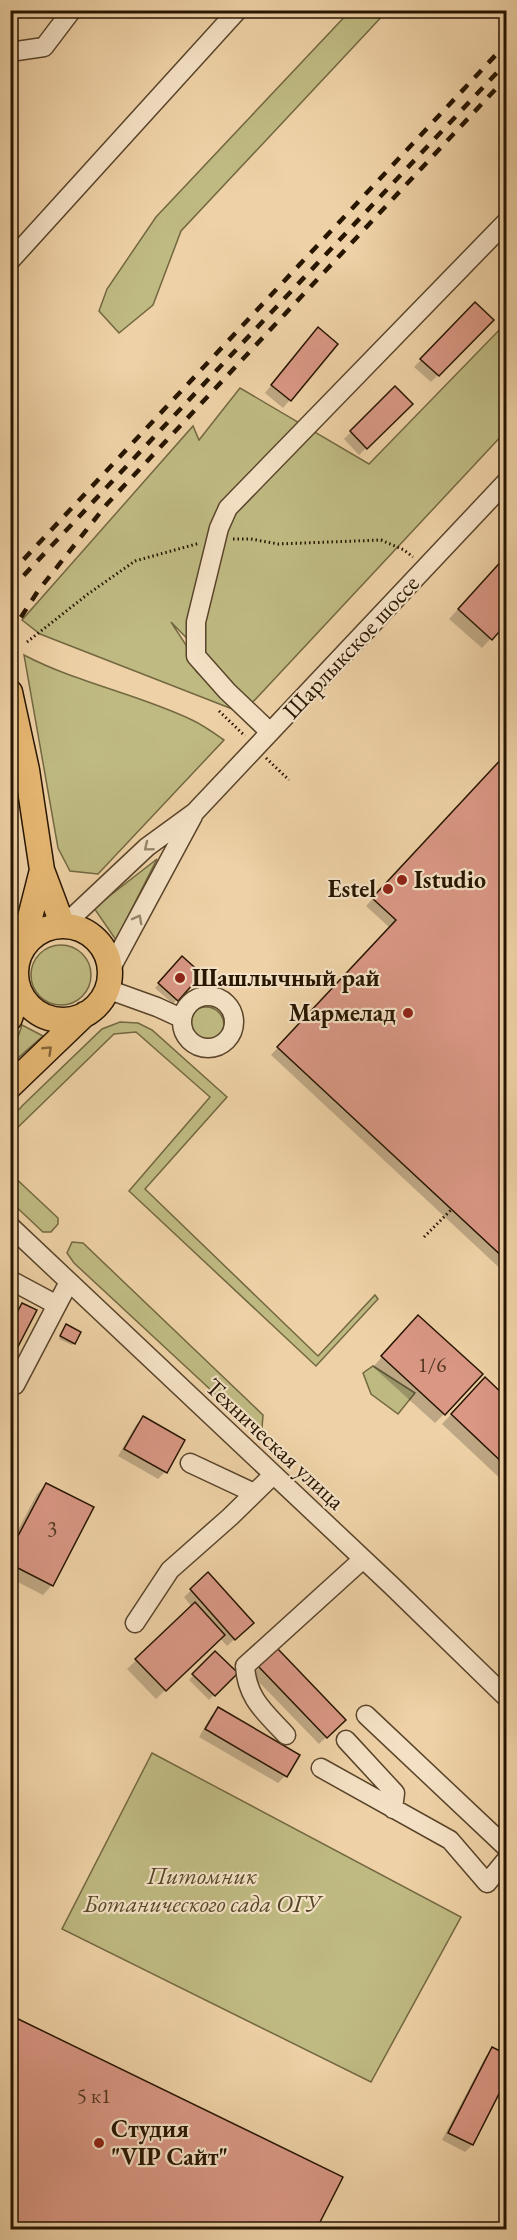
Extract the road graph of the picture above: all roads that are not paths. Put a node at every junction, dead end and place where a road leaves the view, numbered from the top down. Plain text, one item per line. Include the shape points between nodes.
1 (72, 10) edge
2 (238, 10) edge
3 (10, 52) edge
4 (507, 222) edge
5 (10, 261) edge
6 (507, 482) edge
7 (10, 692) edge
8 (270, 732) junction
9 (195, 812) junction
10 (42, 870) junction
11 (63, 926) junction
12 (22, 950) junction
13 (109, 980) junction
14 (19, 990) junction
15 (85, 1014) junction
16 (10, 1018) edge
17 (181, 1018) dead end
18 (10, 1086) edge
19 (10, 1226) edge
20 (69, 1282) junction
21 (10, 1289) edge
22 (57, 1305) junction
23 (15, 1385) dead end
24 (190, 1463) dead end
25 (273, 1474) junction
26 (254, 1493) junction
27 (363, 1559) junction
28 (135, 1623) dead end
29 (507, 1697) edge
30 (366, 1715) dead end
31 (286, 1735) dead end
32 (346, 1740) dead end
33 (321, 1768) dead end
34 (393, 1809) junction
35 (507, 1848) edge
36 (507, 1860) edge

1 - 3 street via 44,47
2 - 5 street
4 - 8 street via 228,508 219,528 196,621 196,656
6 - 8 street, Шарлыкское шоссе
7 - 10 main road
8 - 9 street, Шарлыкское шоссе
9 -> 11 street, Шарлыкское шоссе via 147,847
13 -> 9 street, Шарлыкское шоссе
10 - 11 main road
10 - 12 main road
11 - 12 main road via 39,932
11 - 13 main road via 86,932 95,939 108,958
12 - 14 main road via 16,970
13 - 15 main road via 98,1004
13 - 17 street
14 - 15 main road via 28,1005 43,1016 69,1020
14 - 16 main road
18 -> 15 main road
19 - 20 street, Техническая улица
20 - 22 street
20 - 25 street, Техническая улица
21 - 22 street via 14,1282
22 - 23 street
24 - 26 street
25 - 26 street
25 - 27 street, Техническая улица
26 - 28 street via 170,1570
27 - 29 street, Техническая улица
27 - 31 street via 244,1666 254,1700
30 - 35 street
32 - 34 street via 395,1793
33 - 34 street
34 - 36 street via 450,1840 487,1883

